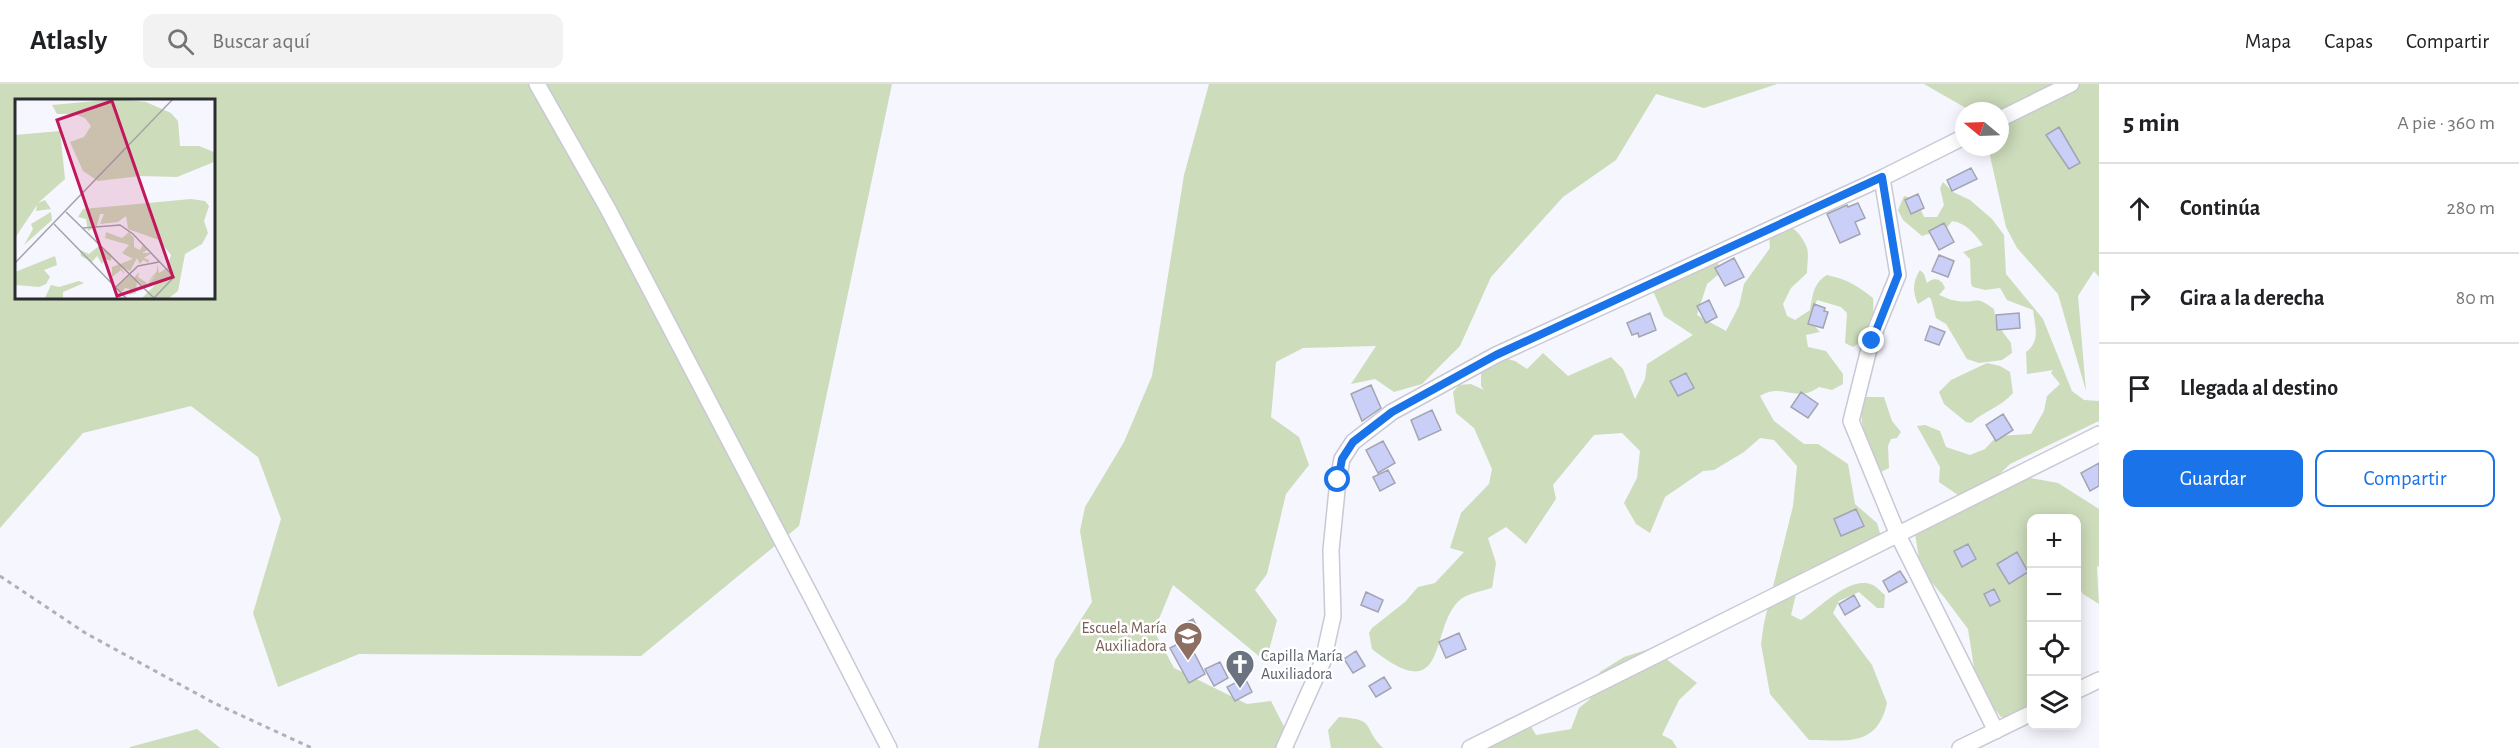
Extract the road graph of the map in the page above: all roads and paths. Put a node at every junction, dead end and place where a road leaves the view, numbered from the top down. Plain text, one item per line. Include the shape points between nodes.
1 (537, 84) edge
2 (2071, 84) edge
3 (2009, 115) edge
4 (1955, 141) edge
5 (1882, 177) junction
6 (2099, 434) edge
7 (1898, 535) junction
8 (0, 576) edge
9 (2099, 680) edge
10 (2081, 689) edge
11 (2027, 716) edge
12 (1996, 731) junction
13 (312, 748) edge
14 (888, 748) edge
15 (1284, 748) edge
16 (1470, 748) edge
17 (1960, 748) edge

1 - 14 street via 608,209
2 - 3 street
4 - 5 street
5 - 7 street via 1898,275 1872,341 1851,421
5 - 15 street via 1496,355 1392,412 1353,442 1342,459 1338,480 1331,550 1333,616 1323,661
6 - 7 street
7 - 12 street
7 - 16 street
8 - 13 path via 97,640 214,703
9 - 10 street
11 - 12 street
12 - 17 street

